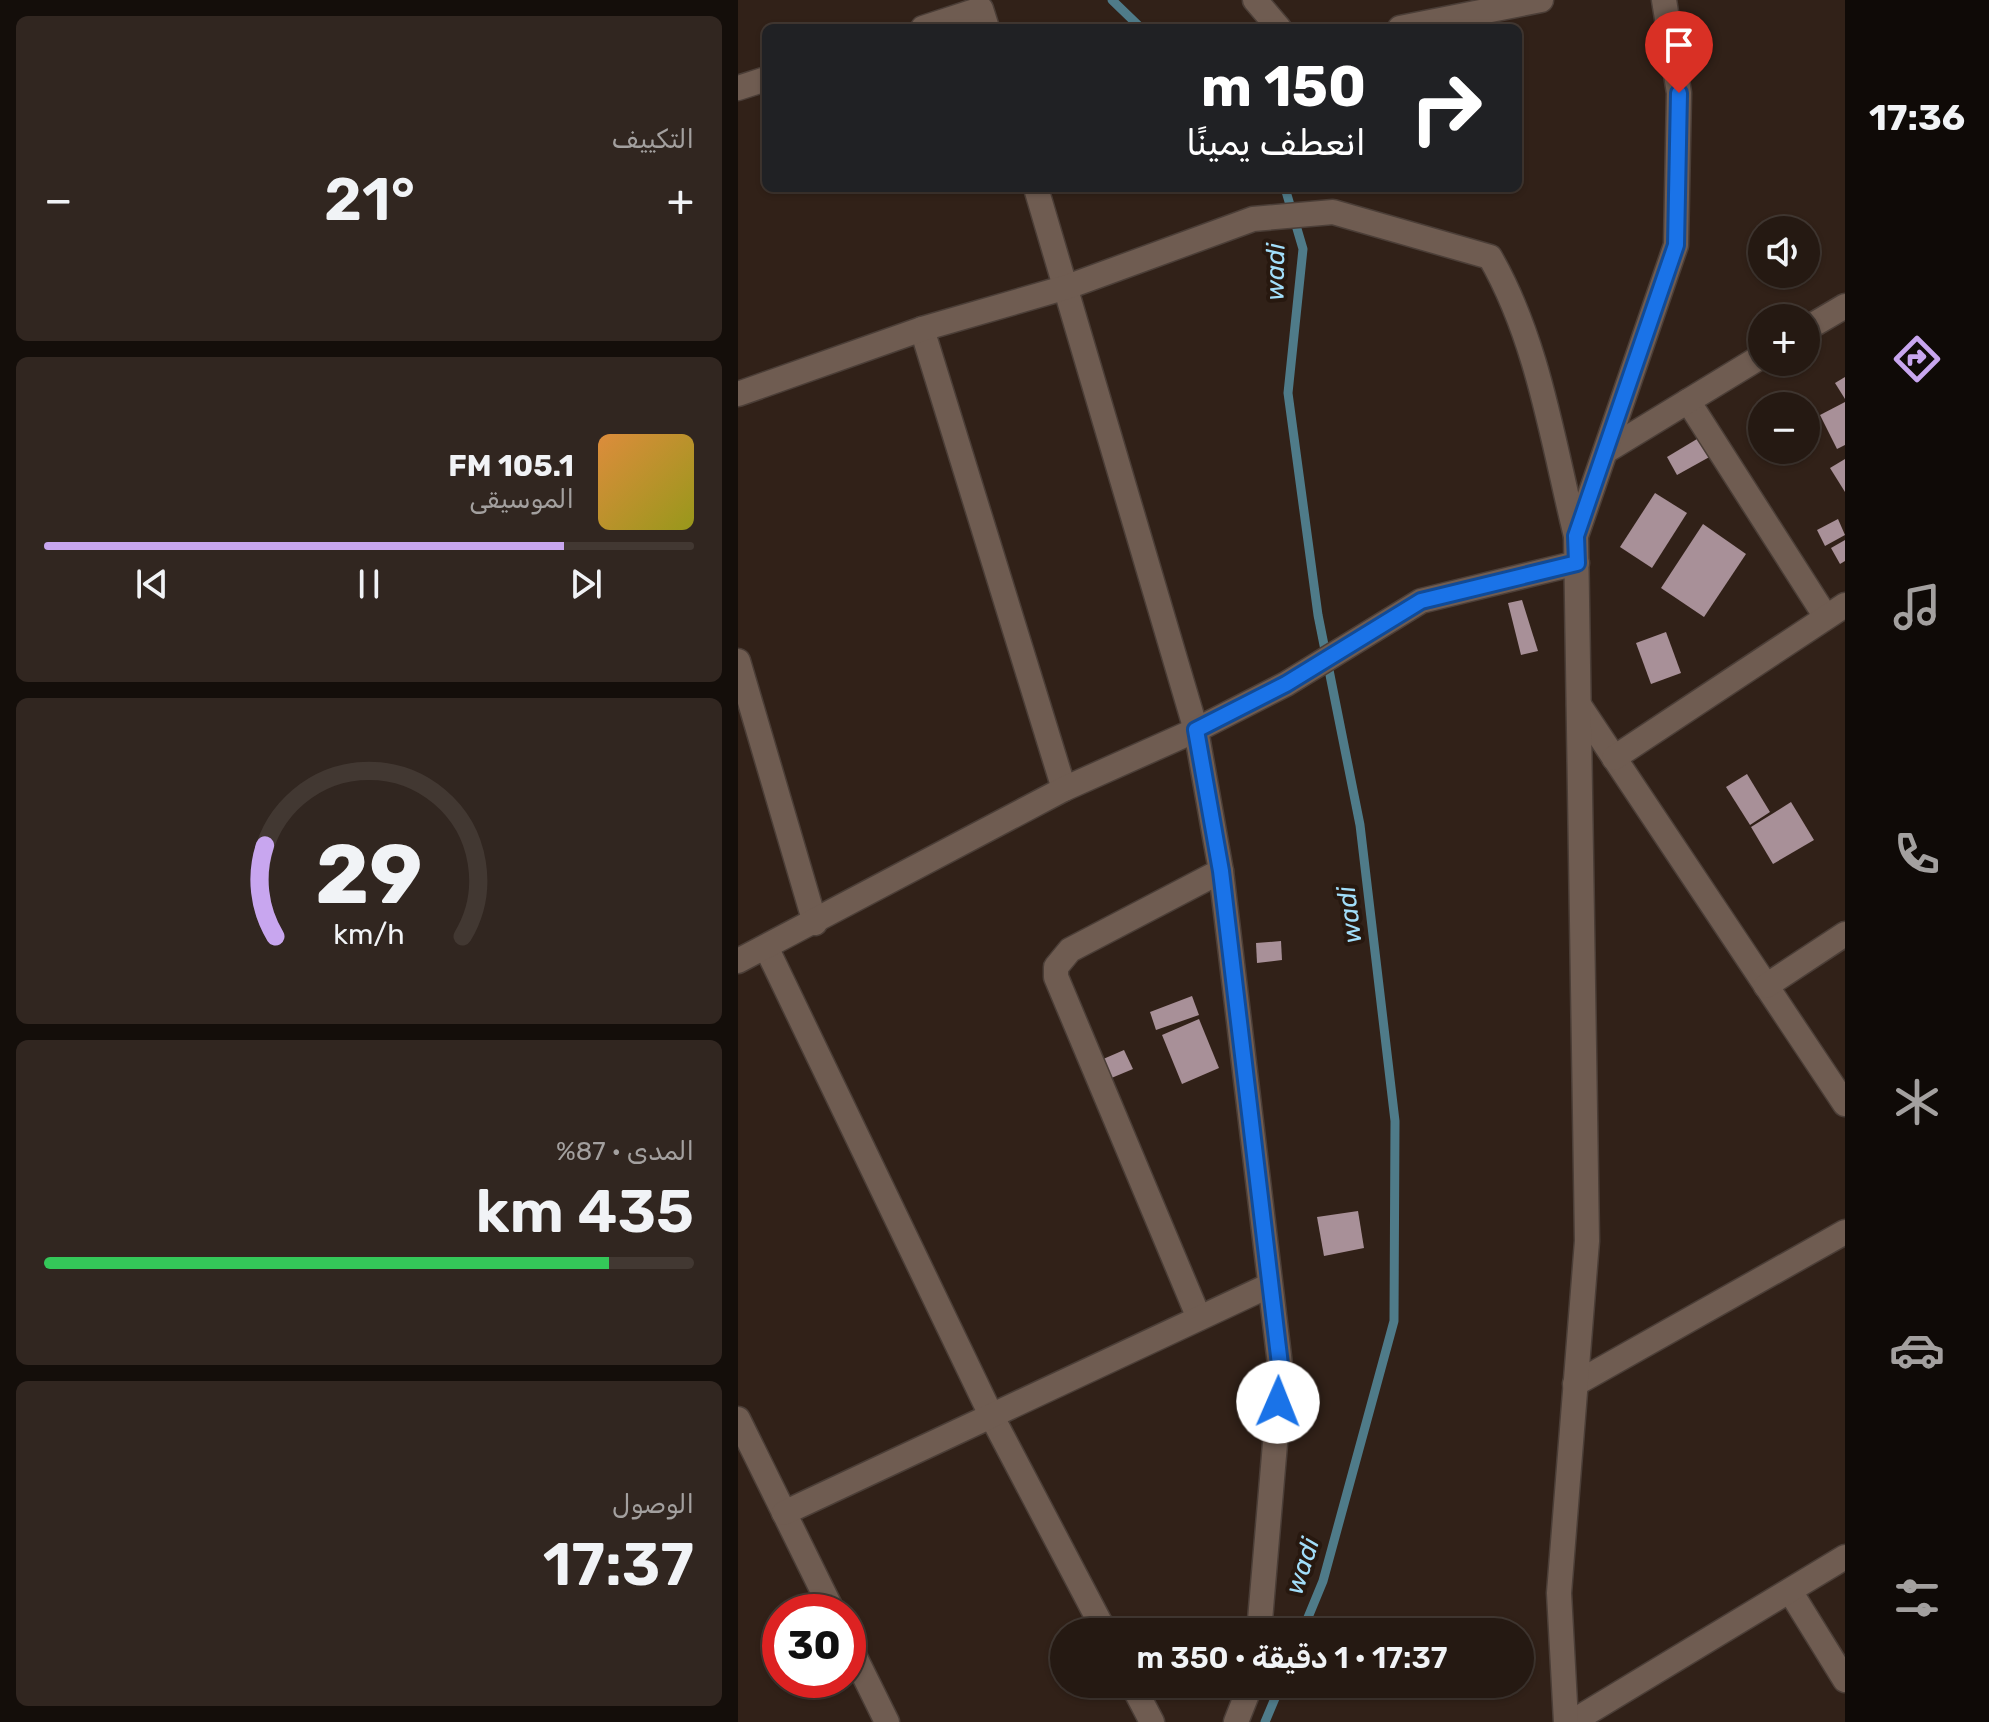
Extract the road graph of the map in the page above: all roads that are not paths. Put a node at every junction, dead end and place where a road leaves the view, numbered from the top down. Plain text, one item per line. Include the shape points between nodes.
1 (1255, 0) edge
2 (1541, 0) edge
3 (1664, 0) edge
4 (935, 24) edge
5 (986, 24) edge
6 (1276, 24) edge
7 (1420, 24) edge
8 (762, 80) edge
9 (738, 88) edge
10 (1037, 192) edge
11 (1067, 287) junction
12 (1845, 306) edge
13 (1820, 321) edge
14 (922, 329) junction
15 (1748, 365) edge
16 (738, 394) edge
17 (1688, 401) junction
18 (1606, 451) junction
19 (1576, 536) junction
20 (1577, 563) junction
21 (1836, 611) edge
22 (738, 661) edge
23 (1579, 705) junction
24 (1196, 730) junction
25 (1614, 758) junction
26 (1064, 789) junction
27 (1221, 871) junction
28 (815, 923) junction
29 (1845, 934) edge
30 (766, 947) junction
31 (738, 961) edge
32 (1766, 986) junction
33 (1845, 1104) edge
34 (1845, 1232) edge
35 (1268, 1286) junction
36 (1199, 1318) junction
37 (1575, 1384) junction
38 (991, 1415) junction
39 (738, 1419) edge
40 (784, 1513) junction
41 (1845, 1557) edge
42 (1790, 1591) junction
43 (824, 1594) edge
44 (1098, 1618) edge
45 (1260, 1618) edge
46 (866, 1679) edge
47 (1845, 1680) edge
48 (1139, 1698) edge
49 (1245, 1698) edge
50 (887, 1722) edge
51 (1152, 1722) edge
52 (1236, 1722) edge
53 (1569, 1722) edge

1 - 6 street
2 - 7 street
3 - 18 street via 1679,93 1676,245
4 - 5 street via 981,9
8 - 9 street
10 - 11 street
11 - 14 street
11 - 19 street via 1253,219 1333,212 1490,257 1511,292
11 - 24 street
12 - 13 street
14 - 16 street
14 - 26 street
15 - 17 street
17 - 18 street
17 - 21 street
18 - 19 street
19 - 20 street
20 - 23 street
20 - 24 street via 1421,601 1286,684
21 - 25 street
22 - 28 street
23 - 25 street
23 - 37 street via 1587,1241
24 - 26 street
24 - 27 street
25 - 32 street
26 - 28 street
27 - 35 street
27 - 36 street via 1070,950 1056,967
28 - 30 street
29 - 32 street
30 - 31 street
30 - 38 street
32 - 33 street
34 - 37 street
35 - 36 street
35 - 45 street via 1281,1373
36 - 38 street
37 - 53 street via 1559,1593
38 - 40 street
38 - 44 street
39 - 40 street
40 - 43 street
41 - 42 street
42 - 47 street
42 - 53 street
46 - 50 street
48 - 51 street
49 - 52 street

